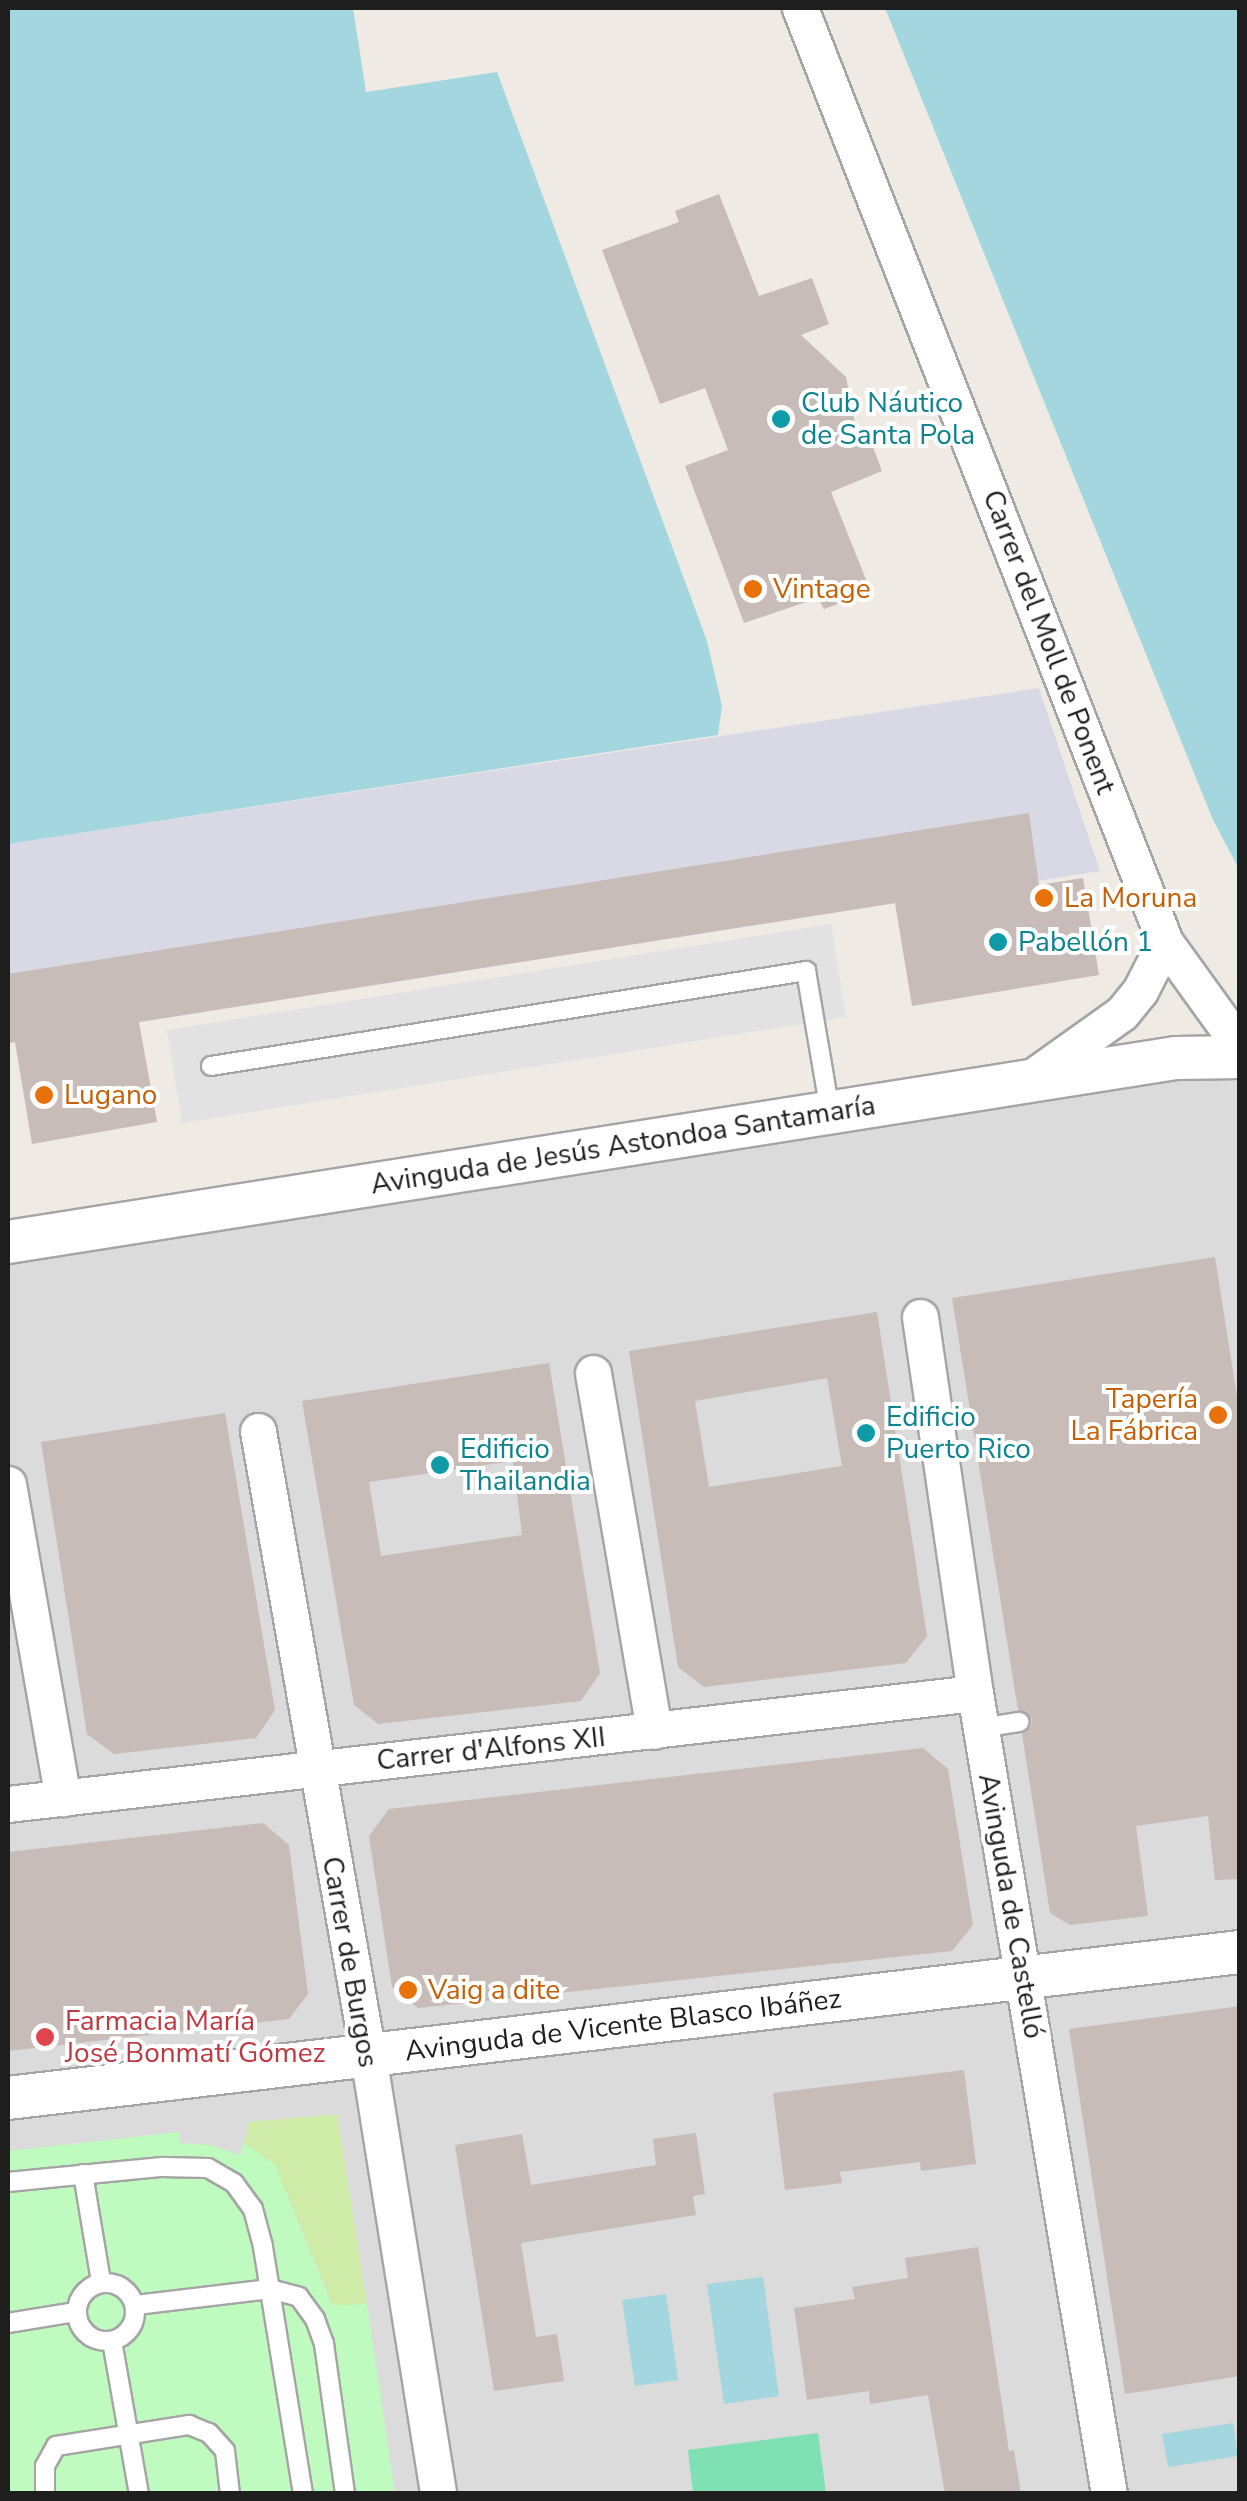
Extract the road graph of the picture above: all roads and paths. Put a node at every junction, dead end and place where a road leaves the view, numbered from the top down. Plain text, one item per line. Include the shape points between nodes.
1 (800, 8) edge
2 (1165, 942) junction
3 (1240, 1046) edge
4 (1240, 1057) edge
5 (211, 1066) dead end
6 (1024, 1082) junction
7 (830, 1112) junction
8 (8, 1242) edge
9 (920, 1317) dead end
10 (594, 1373) dead end
11 (258, 1431) dead end
12 (8, 1484) edge
13 (975, 1693) junction
14 (1020, 1722) dead end
15 (981, 1728) junction
16 (654, 1732) junction
17 (315, 1768) junction
18 (63, 1798) junction
19 (8, 1804) edge
20 (1240, 1952) edge
21 (1024, 1978) junction
22 (368, 2056) junction
23 (8, 2098) edge
24 (83, 2174) junction
25 (8, 2182) edge
26 (101, 2282) junction
27 (270, 2290) junction
28 (136, 2305) junction
29 (76, 2312) junction
30 (8, 2322) edge
31 (112, 2341) junction
32 (128, 2434) junction
33 (45, 2494) edge
34 (139, 2494) edge
35 (230, 2494) edge
36 (303, 2494) edge
37 (345, 2494) edge
38 (438, 2494) edge
39 (1109, 2494) edge

1 - 2 street, Carrer del Moll de Ponent
2 - 3 street, Carrer del Moll de Ponent
2 - 6 street via 1122,1013
4 - 6 street, Avinguda de Jesús Astondoa Santamaría via 1176,1058
5 - 7 lane via 806,971
6 - 7 street, Avinguda de Jesús Astondoa Santamaría
7 - 8 street, Avinguda de Jesús Astondoa Santamaría
9 - 13 street, Avinguda de Castelló
10 - 16 street
11 - 17 street, Carrer de Burgos
12 - 18 street
13 - 15 street, Avinguda de Castelló
13 - 16 street, Carrer d'Alfons XII
14 - 15 lane
15 - 21 street, Avinguda de Castelló
16 - 17 street, Carrer d'Alfons XII
17 - 18 street, Carrer d'Alfons XII
17 - 22 street, Carrer de Burgos
18 - 19 street, Carrer d'Alfons XII
20 - 21 street, Avinguda de Vicente Blasco Ibáñez
21 - 22 street, Avinguda de Vicente Blasco Ibáñez
21 - 39 street, Avinguda de Castelló
22 - 23 street, Avinguda de Vicente Blasco Ibáñez
22 - 38 street, Carrer de Burgos
24 - 25 lane
24 - 26 lane
24 - 27 lane via 208,2168 234,2183 253,2209
26 - 28 lane via 116,2284
26 - 29 lane via 80,2298
27 - 28 lane
27 - 36 lane
27 - 37 lane via 299,2297 315,2318
28 - 31 lane via 126,2334
29 - 30 lane
29 - 31 lane via 95,2340
31 - 32 lane
32 - 33 lane via 56,2446 46,2466
32 - 34 lane
32 - 35 lane via 190,2425 210,2433 224,2451

